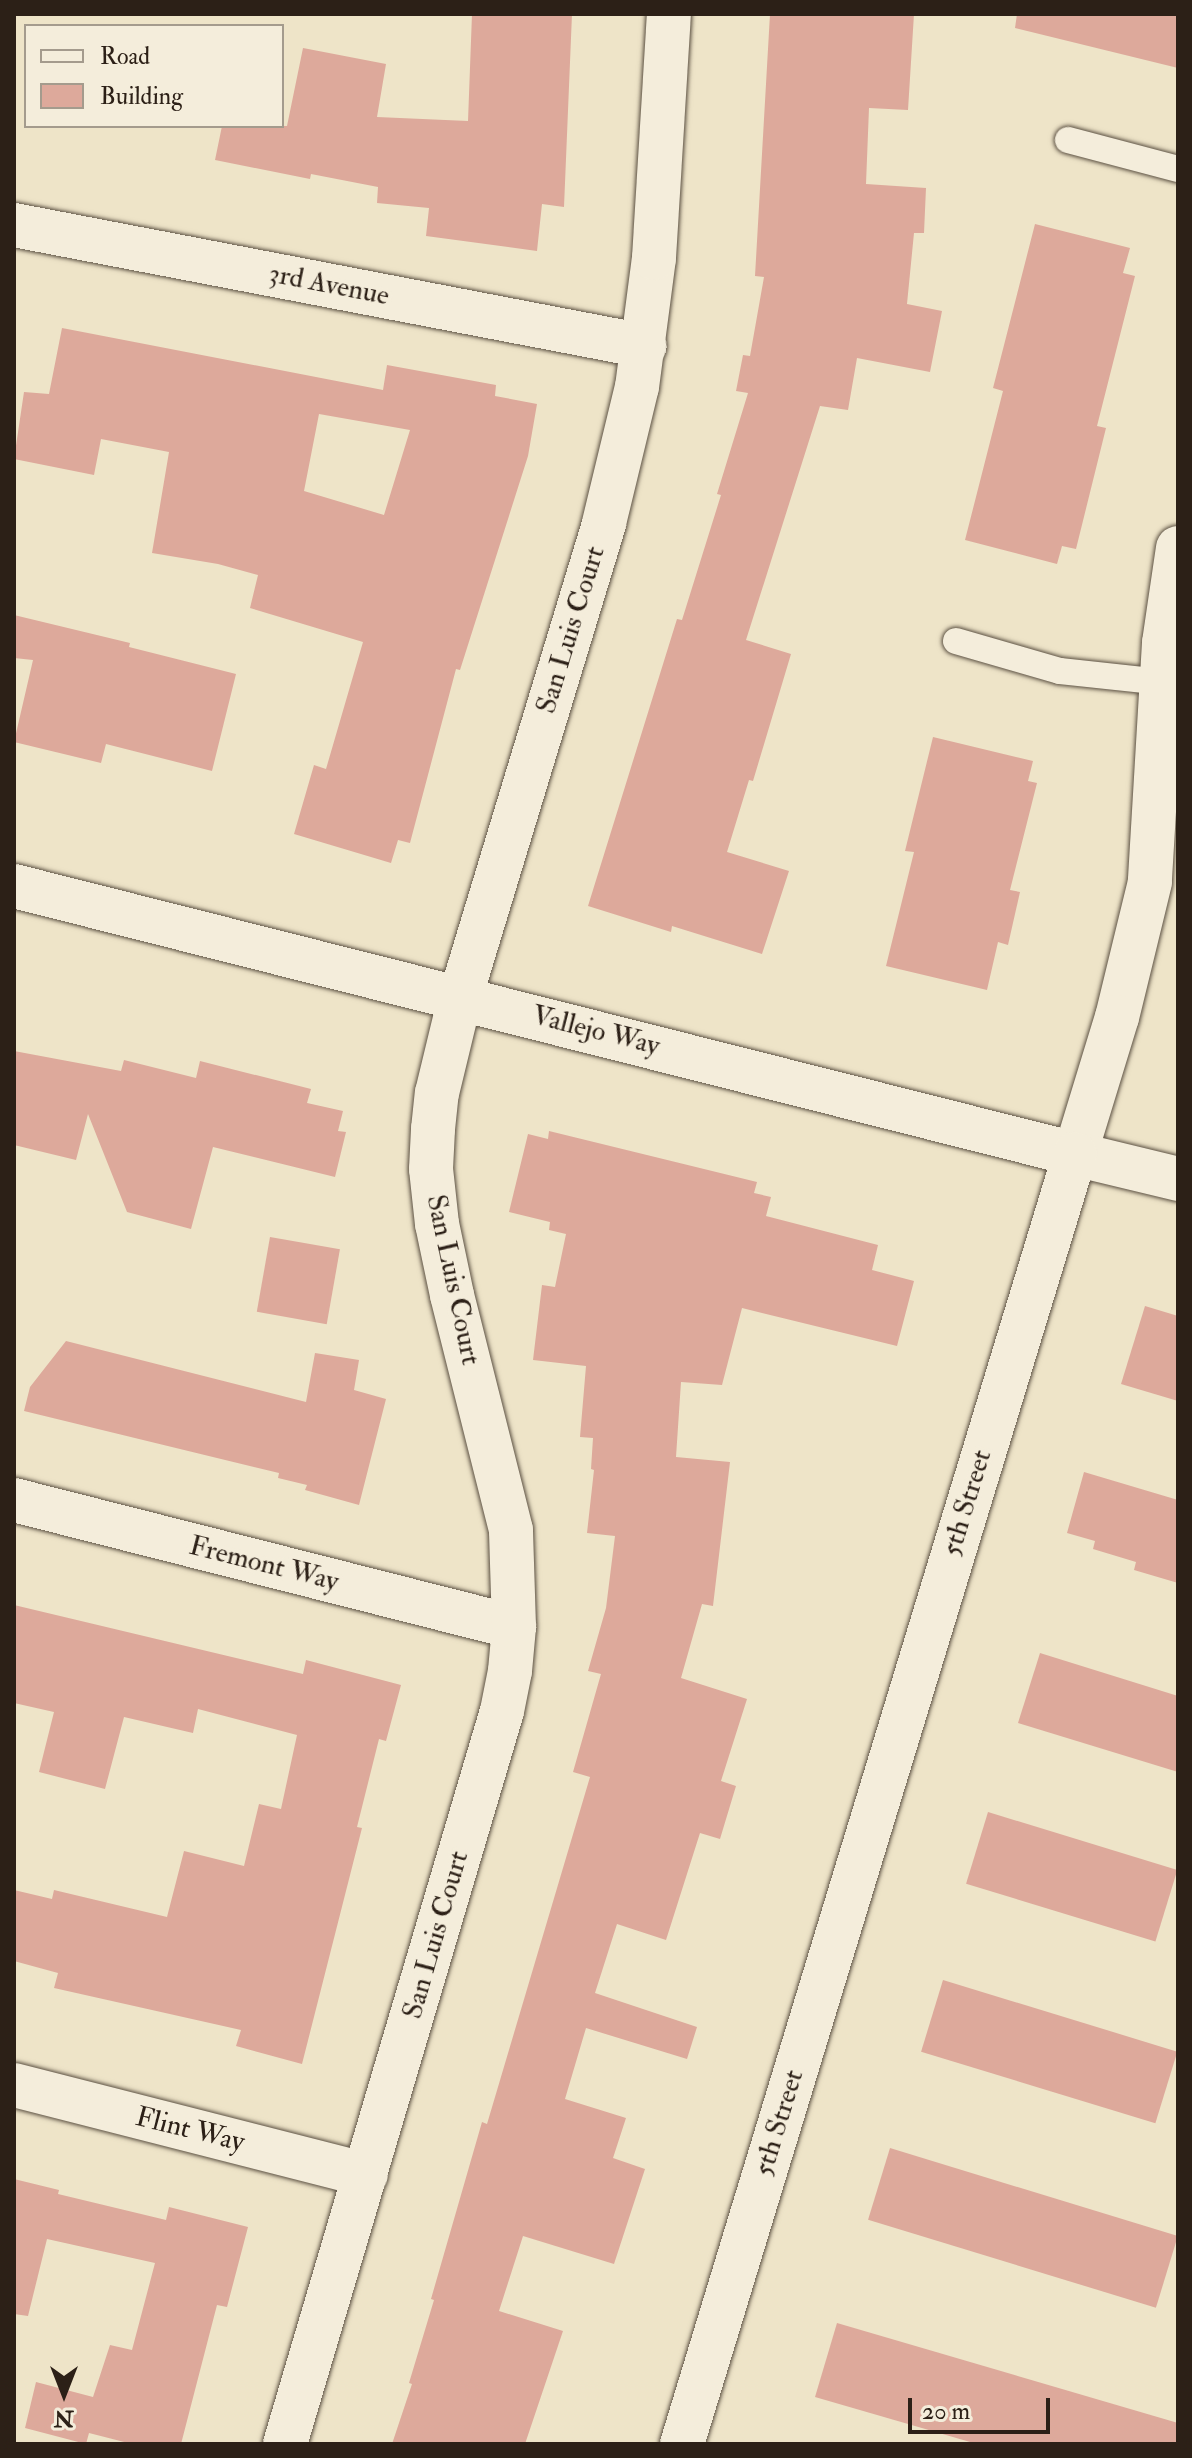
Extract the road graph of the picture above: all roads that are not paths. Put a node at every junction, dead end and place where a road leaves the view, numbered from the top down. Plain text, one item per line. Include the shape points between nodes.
1 (669, 14) edge
2 (1068, 140) dead end
3 (1178, 169) edge
4 (14, 225) edge
5 (644, 346) junction
6 (1178, 548) edge
7 (956, 641) dead end
8 (1163, 682) junction
9 (14, 886) edge
10 (460, 998) junction
11 (1075, 1154) junction
12 (1178, 1179) edge
13 (14, 1500) edge
14 (514, 1627) junction
15 (14, 2085) edge
16 (366, 2175) junction
17 (285, 2444) edge
18 (682, 2444) edge

1 - 5 street, San Luis Court
2 - 3 lane
4 - 5 street, 3rd Avenue
5 - 10 street, San Luis Court via 604,523
6 - 8 street, 5th Street
7 - 8 lane via 1060,671
8 - 11 street, 5th Street via 1150,882 1117,1017
9 - 10 street, Vallejo Way
10 - 11 street, Vallejo Way
10 - 14 street, San Luis Court via 437,1093 431,1169 452,1295 511,1530
11 - 12 street, Vallejo Way
11 - 18 street, 5th Street
13 - 14 street, Fremont Way
14 - 16 street, San Luis Court via 502,1711
15 - 16 street, Flint Way
16 - 17 street, San Luis Court

